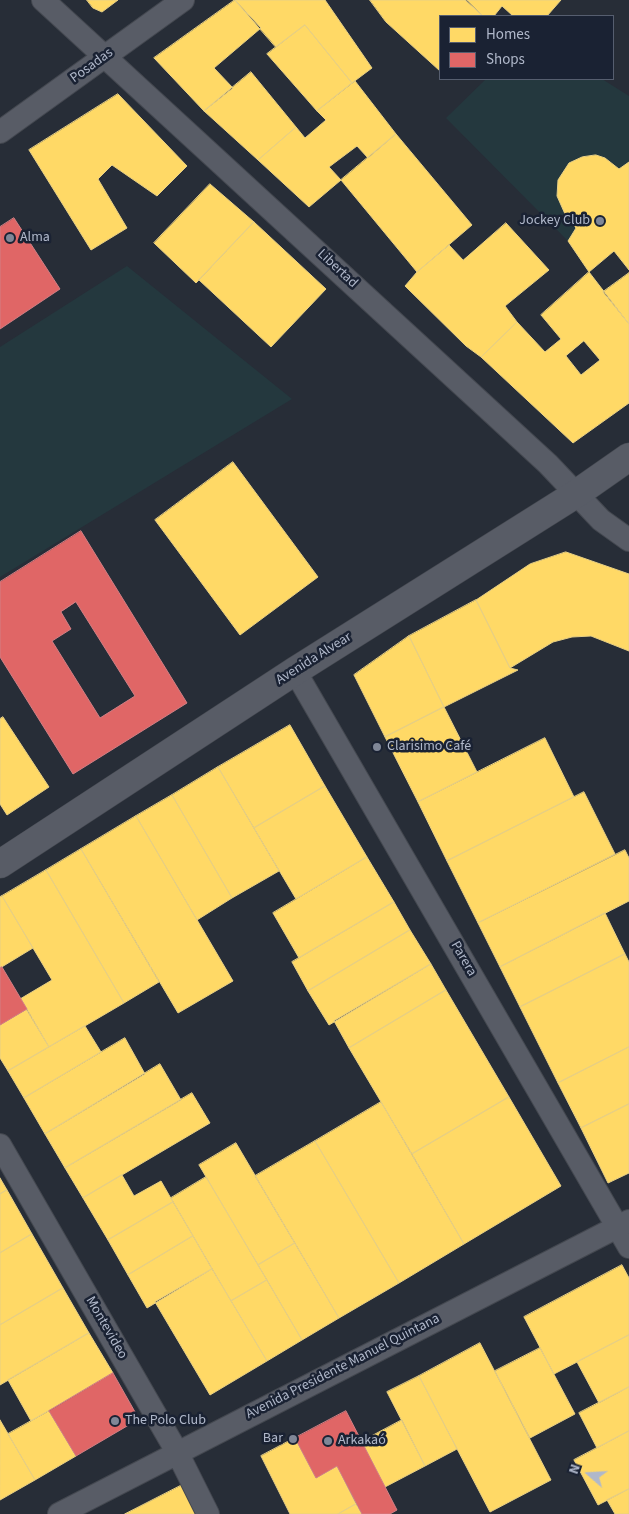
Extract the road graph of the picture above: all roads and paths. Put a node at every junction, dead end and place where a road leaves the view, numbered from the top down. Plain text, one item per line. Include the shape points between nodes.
1 (43, 0) edge
2 (183, 0) edge
3 (106, 56) junction
4 (0, 132) edge
5 (629, 457) edge
6 (576, 494) junction
7 (629, 540) edge
8 (295, 671) junction
9 (0, 864) edge
10 (0, 1144) edge
11 (624, 1224) edge
12 (629, 1247) edge
13 (177, 1452) junction
14 (59, 1514) edge
15 (208, 1514) edge

1 - 3 street, Libertad
2 - 3 street, Posadas
3 - 4 street, Posadas
3 - 6 street, Libertad via 548,464
5 - 6 street, Avenida Alvear
6 - 7 street, Libertad via 601,520
6 - 8 street, Avenida Alvear
8 - 9 street, Avenida Alvear
8 - 11 street, Parera
10 - 13 street, Montevideo
11 - 12 street, Parera
11 - 13 street, Avenida Presidente Manuel Quintana
13 - 14 street, Avenida Presidente Manuel Quintana
13 - 15 street, Montevideo

